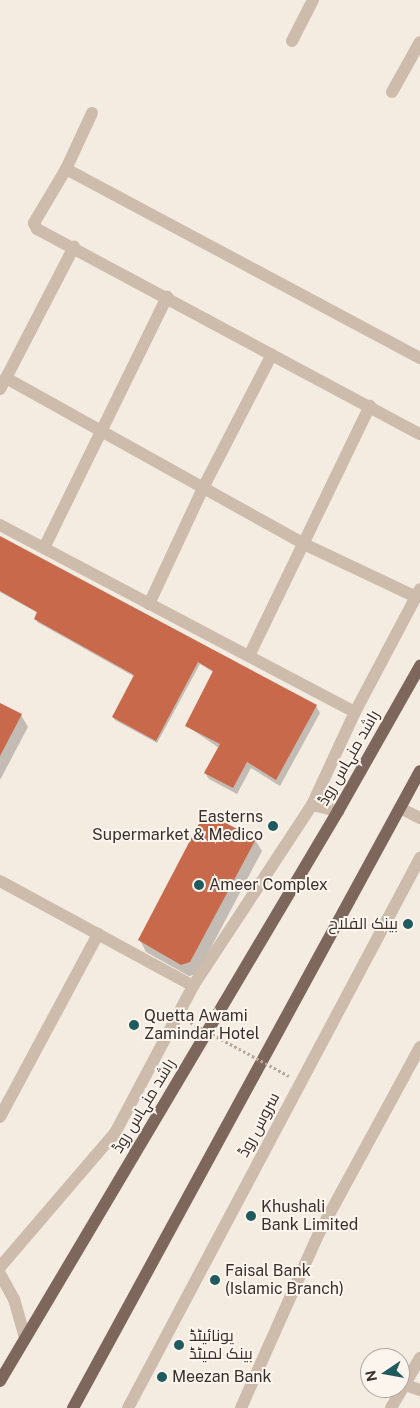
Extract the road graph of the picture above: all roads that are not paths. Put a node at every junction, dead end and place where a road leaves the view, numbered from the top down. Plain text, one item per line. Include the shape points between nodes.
1 (313, 0) edge
2 (292, 41) dead end
3 (420, 42) edge
4 (392, 92) dead end
5 (92, 113) dead end
6 (66, 169) junction
7 (74, 248) junction
8 (167, 298) junction
9 (272, 354) junction
10 (420, 358) edge
11 (3, 384) edge
12 (370, 406) junction
13 (100, 429) junction
14 (420, 434) edge
15 (204, 486) junction
16 (0, 525) edge
17 (304, 544) junction
18 (44, 548) junction
19 (418, 593) edge
20 (149, 604) junction
21 (249, 656) junction
22 (420, 666) edge
23 (355, 712) junction
24 (420, 771) edge
25 (312, 805) junction
26 (400, 808) junction
27 (338, 811) junction
28 (420, 818) edge
29 (420, 858) edge
30 (0, 881) edge
31 (98, 934) junction
32 (194, 986) junction
33 (420, 1047) edge
34 (0, 1117) edge
35 (115, 1133) junction
36 (137, 1149) junction
37 (0, 1267) edge
38 (0, 1274) edge
39 (25, 1338) junction
40 (420, 1358) edge
41 (410, 1377) edge
42 (0, 1381) edge
43 (73, 1408) edge
44 (128, 1408) edge
45 (241, 1408) edge

1 - 2 street
3 - 4 street
5 - 6 street
6 - 7 street via 34,223 37,229
6 - 10 street
7 - 8 street
7 - 11 street
8 - 9 street
8 - 13 street
9 - 12 street
9 - 15 street
11 - 13 street
12 - 14 street
12 - 17 street
13 - 15 street
13 - 18 street
15 - 17 street
15 - 20 street
16 - 18 street
17 - 19 street
17 - 21 street
18 - 20 street
19 - 23 street
20 - 21 street
21 - 23 street
22 - 27 main road, راشد منہاس روڈ
23 - 25 street
24 - 26 main road
25 - 27 street
25 - 32 street
26 - 28 street
26 - 43 main road
27 - 36 main road, راشد منہاس روڈ
29 - 44 street, سروس روڈ
30 - 31 street
31 - 32 street
31 - 34 street
32 - 35 street
33 - 45 street via 318,1236
35 - 36 street
35 - 37 street
36 - 39 main road, راشد منہاس روڈ
38 - 39 street via 14,1299
39 - 42 main road, راشد منہاس روڈ
40 - 41 street

